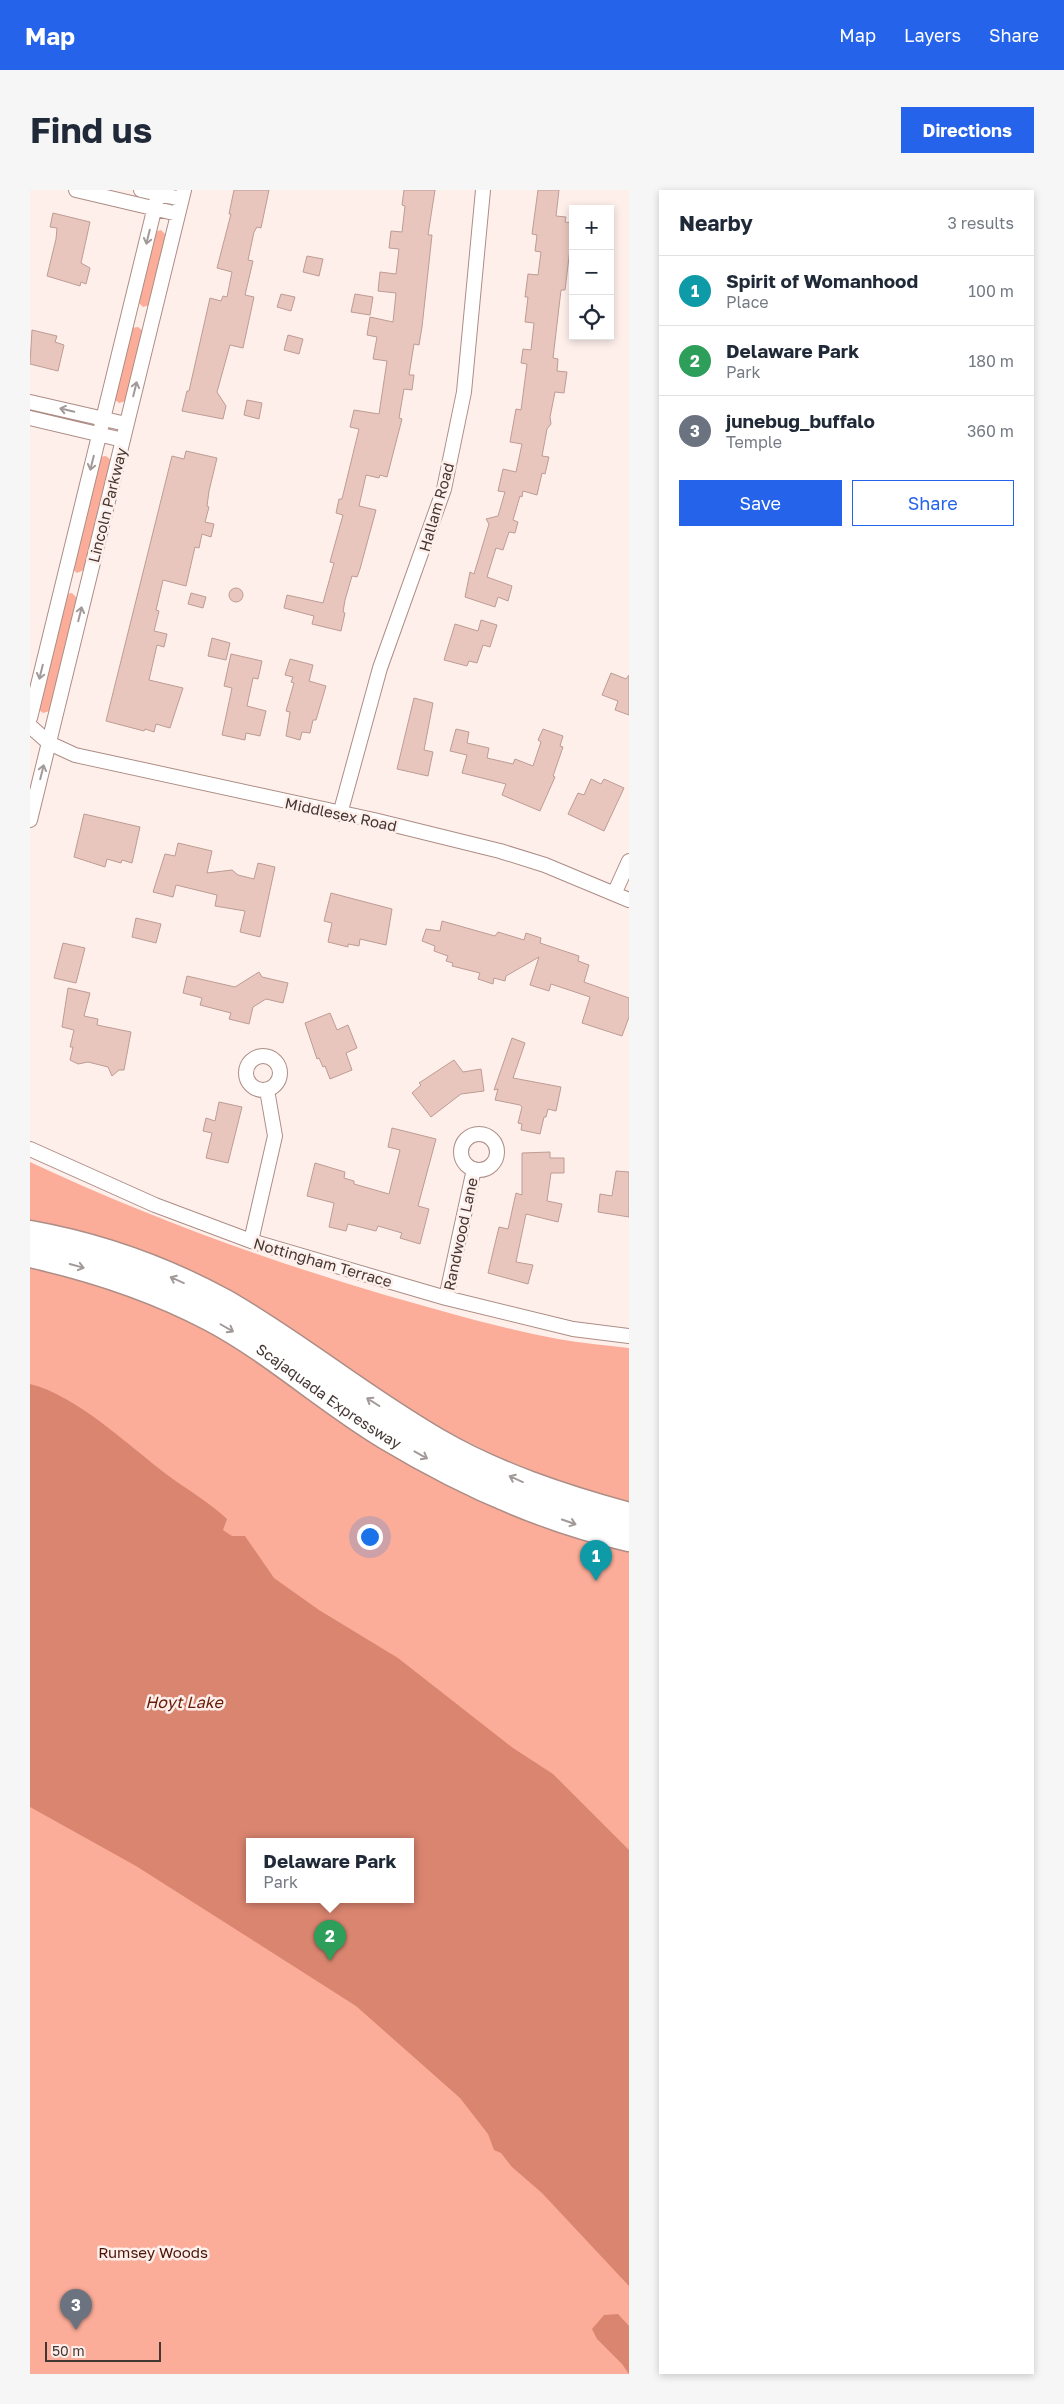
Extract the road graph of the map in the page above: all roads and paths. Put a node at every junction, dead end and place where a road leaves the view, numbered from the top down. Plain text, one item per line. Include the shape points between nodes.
1 (76, 190) edge
2 (141, 190) edge
3 (483, 190) edge
4 (159, 192) edge
5 (182, 195) edge
6 (154, 209) junction
7 (178, 214) junction
8 (129, 314) junction
9 (152, 319) junction
10 (30, 402) edge
11 (30, 418) edge
12 (103, 419) junction
13 (126, 424) junction
14 (99, 434) junction
15 (123, 440) junction
16 (64, 580) junction
17 (87, 585) junction
18 (30, 718) edge
19 (30, 726) edge
20 (30, 741) edge
21 (48, 743) junction
22 (340, 814) junction
23 (30, 820) edge
24 (629, 861) edge
25 (614, 894) junction
26 (629, 900) edge
27 (267, 1090) dead end
28 (30, 1149) edge
29 (474, 1169) dead end
30 (30, 1234) edge
31 (251, 1241) junction
32 (30, 1254) edge
33 (446, 1298) junction
34 (629, 1336) edge
35 (629, 1516) edge
36 (629, 1538) edge

1 - 6 street
2 - 4 street
3 - 22 street, Hallam Road via 464,392 444,489 380,668
4 - 5 street
4 - 6 street, Lincoln Parkway
5 - 7 street, Lincoln Parkway
6 - 7 street
6 -> 8 street, Lincoln Parkway
7 - 9 street, Lincoln Parkway
8 - 9 street
8 - 12 street, Lincoln Parkway
13 -> 9 street, Lincoln Parkway
12 -> 10 street
11 - 14 street
12 - 13 street
12 - 14 street, Lincoln Parkway
13 - 15 street, Lincoln Parkway
14 - 15 street
14 -> 16 street, Lincoln Parkway
15 - 17 street, Lincoln Parkway
16 - 17 street
16 -> 18 street, Lincoln Parkway
21 -> 17 street, Lincoln Parkway
19 - 21 street, Middlesex Road
20 - 21 street, Middlesex Road
21 - 22 street, Middlesex Road via 75,755
23 -> 21 street, Lincoln Parkway
22 - 25 street, Middlesex Road via 500,851 545,865
24 - 25 street
25 - 26 street, Middlesex Road
27 - 31 street via 275,1136
28 - 31 street, Nottingham Terrace via 155,1205
29 - 33 street, Randwood Lane
35 -> 30 highway, Scajaquada Expressway via 531,1486 444,1445 198,1289 117,1257
31 - 33 street, Nottingham Terrace
32 -> 36 highway, Scajaquada Expressway via 108,1275 187,1306 260,1348 386,1436 450,1471 558,1518
33 - 34 street, Nottingham Terrace via 573,1329

